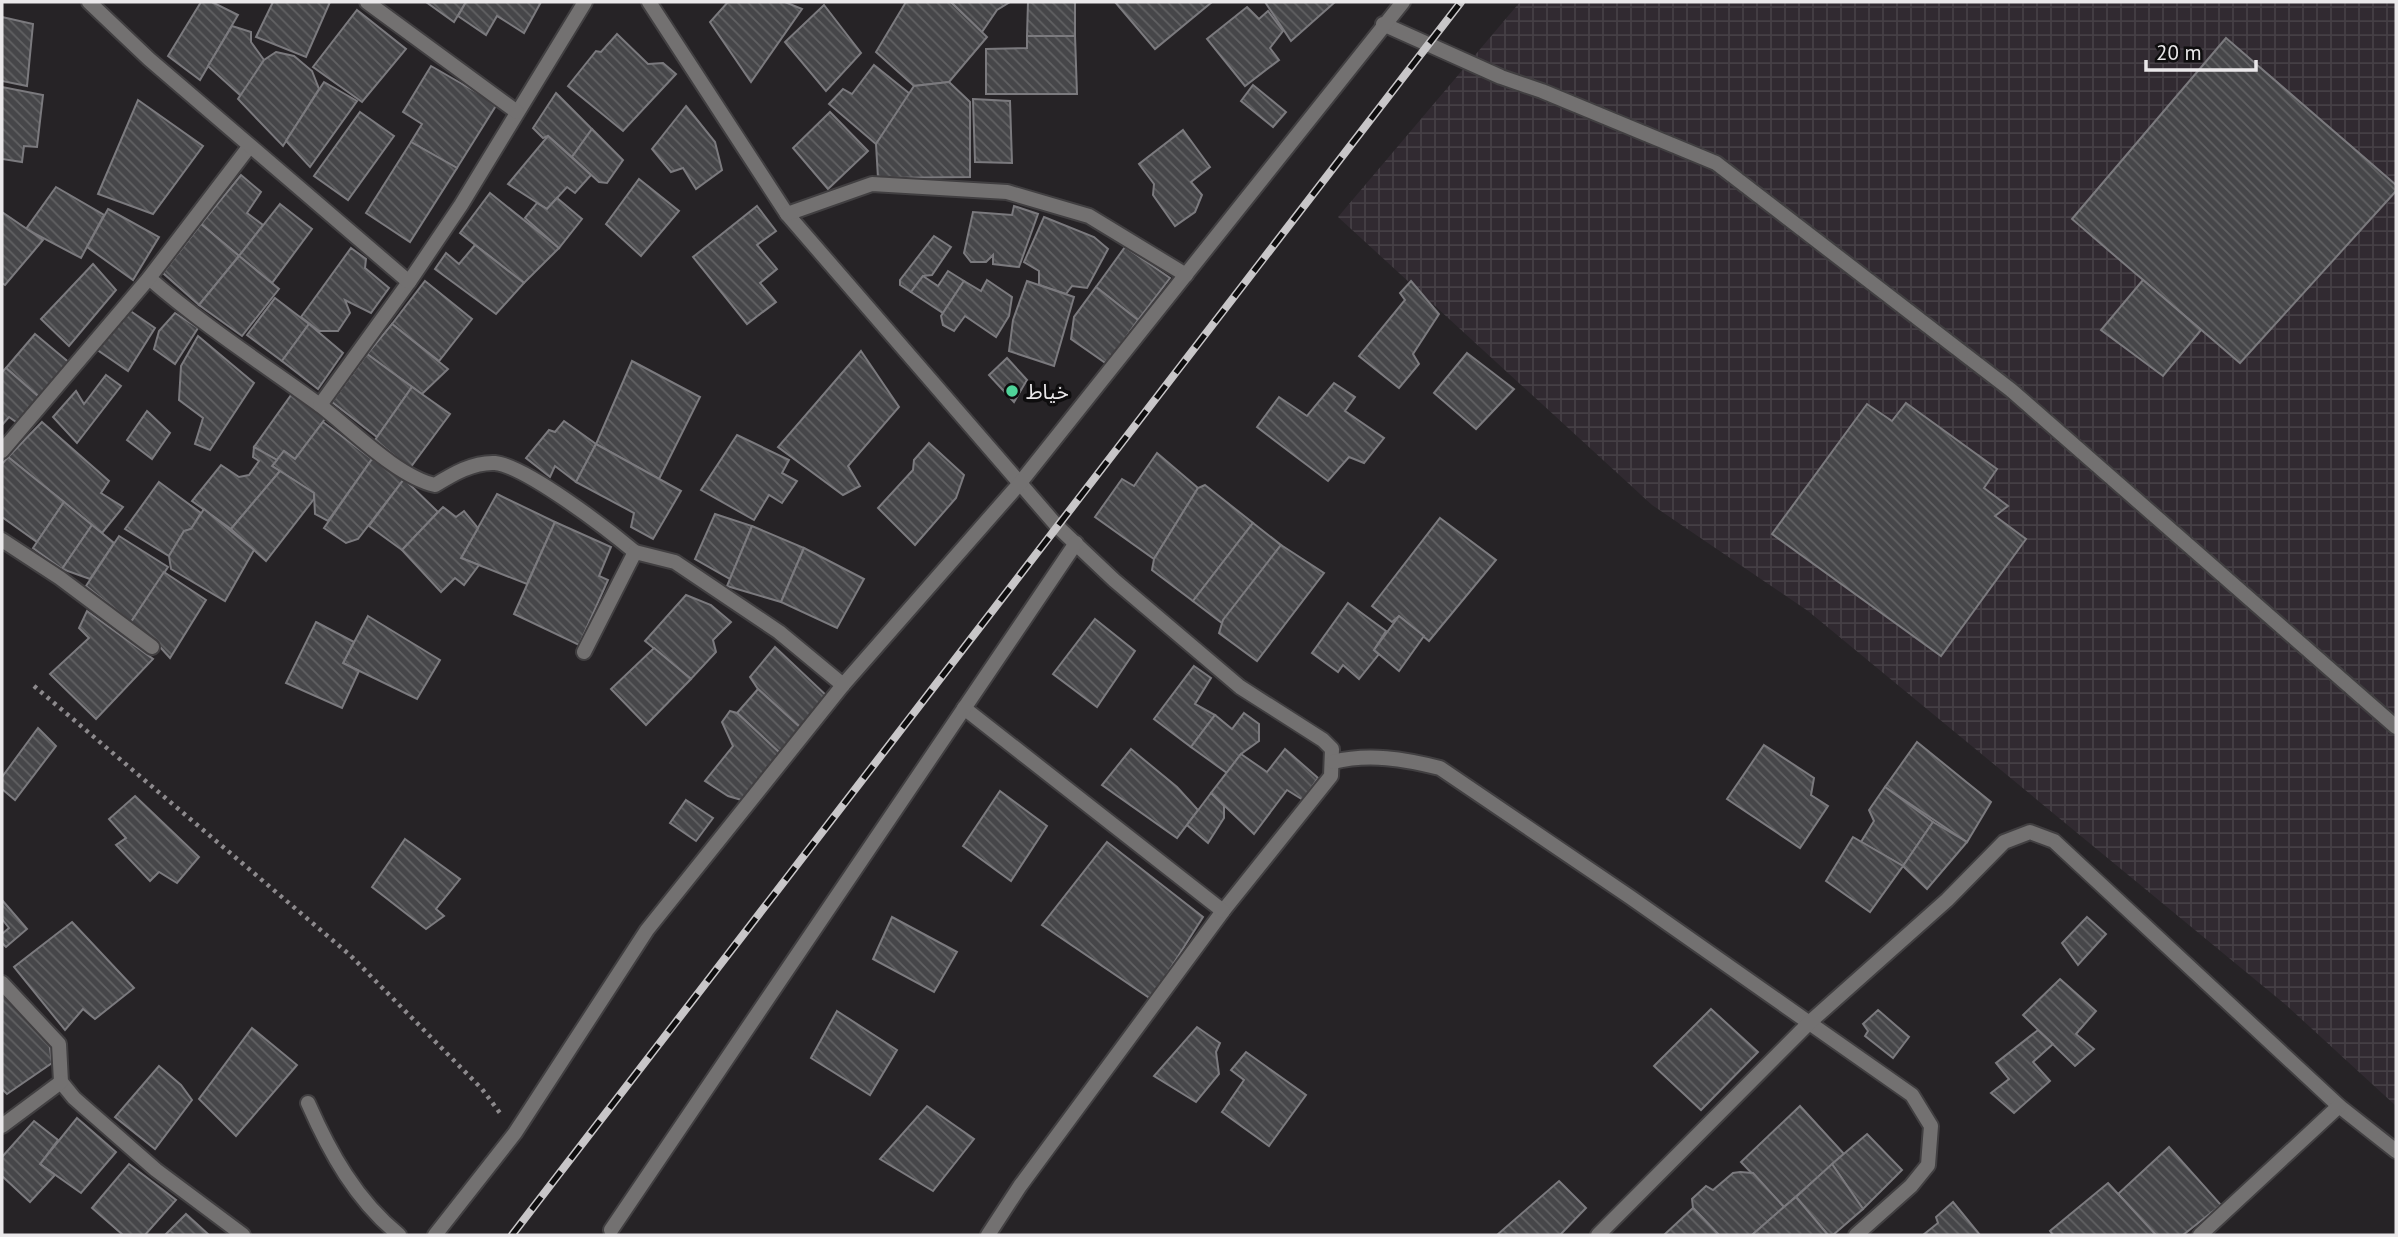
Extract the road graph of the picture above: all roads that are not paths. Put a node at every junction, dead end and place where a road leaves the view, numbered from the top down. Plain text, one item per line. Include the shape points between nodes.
1 (89, 2) edge
2 (367, 2) edge
3 (585, 2) edge
4 (649, 2) edge
5 (1403, 2) edge
6 (1383, 24) junction
7 (517, 111) junction
8 (249, 147) junction
9 (787, 214) junction
10 (1186, 275) junction
11 (149, 278) junction
12 (410, 282) junction
13 (320, 405) junction
14 (2, 451) edge
15 (1020, 483) junction
16 (2, 540) edge
17 (1076, 543) junction
18 (635, 552) junction
19 (152, 647) dead end
20 (584, 652) dead end
21 (844, 685) junction
22 (964, 708) junction
23 (2396, 727) edge
24 (1333, 762) junction
25 (1223, 911) junction
26 (2, 983) edge
27 (1810, 1022) junction
28 (61, 1082) junction
29 (308, 1103) dead end
30 (2339, 1105) junction
31 (2, 1126) edge
32 (2396, 1151) edge
33 (611, 1230) dead end
34 (243, 1235) edge
35 (399, 1235) edge
36 (435, 1235) edge
37 (988, 1235) edge
38 (1598, 1235) edge
39 (1856, 1235) edge
40 (2200, 1235) edge

1 - 8 street
2 - 7 street
3 - 7 street
4 - 9 street
5 - 6 street
6 - 10 street
6 - 23 street via 1716,163 2011,390
7 - 12 street
8 - 11 street
8 - 12 street
9 - 10 street via 872,184 1006,192 1089,216
9 - 15 street
10 - 15 street
11 - 13 street via 225,339
11 - 14 street
12 - 13 street
13 - 18 street via 415,478 435,485 472,466 495,463 512,468 598,521
15 - 17 street
15 - 21 street
16 - 19 street
17 - 22 street
17 - 24 street via 1240,687 1323,740 1332,749
18 - 20 street
18 - 21 street via 675,562 779,632
21 - 36 street via 647,930 515,1133
22 - 25 street
22 - 33 street
24 - 25 street via 1331,776
24 - 27 street via 1368,757 1440,768
25 - 37 street
26 - 28 street via 59,1044
27 - 30 street via 1947,900 2004,842 2031,832 2054,841
27 - 38 street
27 - 39 street via 1912,1095 1931,1126 1928,1165
28 - 31 street
28 - 34 street via 156,1170
29 - 35 street via 340,1168 363,1201
30 - 32 street
30 - 40 street

